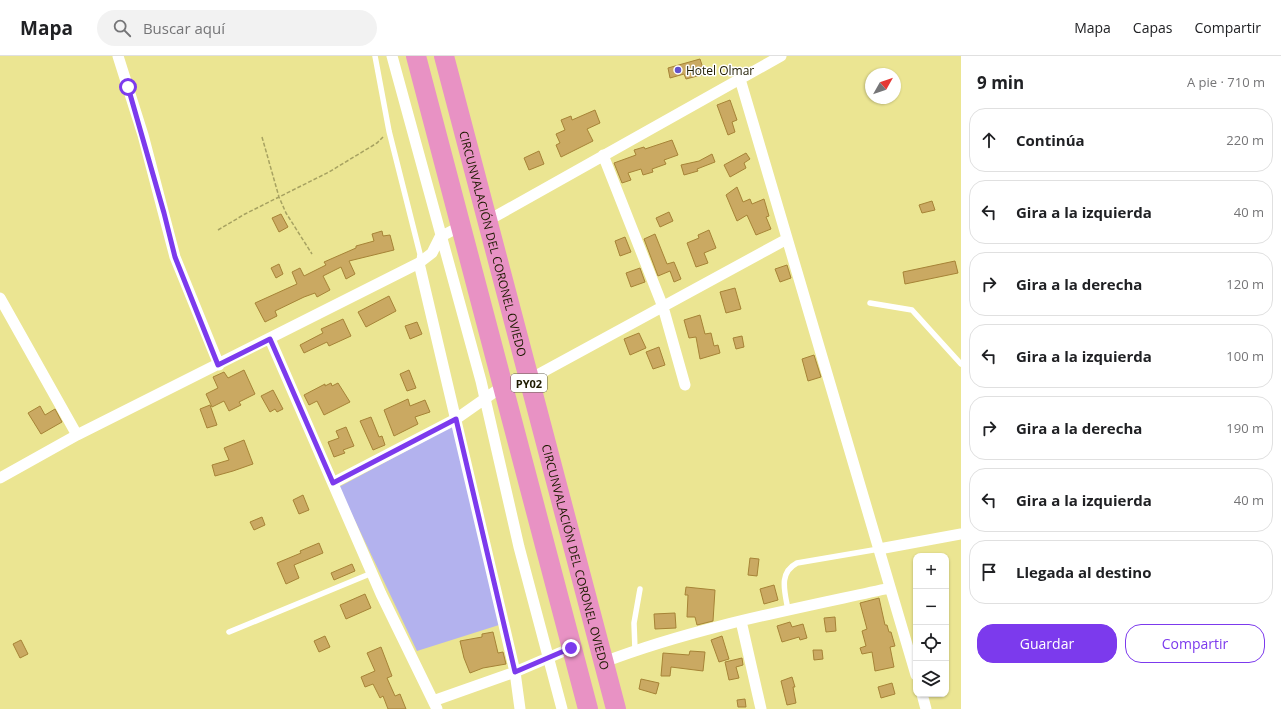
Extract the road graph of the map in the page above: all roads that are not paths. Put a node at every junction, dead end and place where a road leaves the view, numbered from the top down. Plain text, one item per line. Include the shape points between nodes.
1 (118, 56) edge
2 (375, 56) edge
3 (392, 56) edge
4 (416, 56) edge
5 (444, 56) edge
6 (781, 56) edge
7 (740, 79) junction
8 (603, 155) junction
9 (486, 220) junction
10 (461, 226) junction
11 (440, 237) junction
12 (788, 240) junction
13 (419, 263) junction
14 (0, 298) edge
15 (870, 303) dead end
16 (663, 306) junction
17 (270, 339) junction
18 (961, 364) edge
19 (218, 365) junction
20 (528, 380) junction
21 (685, 385) dead end
22 (503, 386) junction
23 (484, 399) junction
24 (456, 419) junction
25 (77, 435) junction
26 (0, 478) edge
27 (333, 483) junction
28 (961, 534) edge
29 (879, 549) junction
30 (372, 574) junction
31 (890, 588) junction
32 (640, 589) dead end
33 (788, 610) junction
34 (741, 621) junction
35 (229, 632) dead end
36 (571, 648) junction
37 (635, 650) junction
38 (548, 658) junction
39 (604, 662) junction
40 (913, 665) edge
41 (515, 672) junction
42 (923, 697) edge
43 (435, 705) edge
44 (520, 709) edge
45 (562, 709) edge
46 (588, 709) edge
47 (616, 709) edge
48 (761, 709) edge
49 (926, 709) edge

1 - 19 street via 175,257
2 - 13 lane via 389,131 420,254
3 - 11 street
4 - 10 highway, PY02
5 - 9 highway, CIRCUNVALACIÓN DEL CORONEL OVIEDO / PY02
6 - 7 street
7 - 8 street
7 - 12 street
8 - 9 street
8 - 16 street
9 - 20 highway, CIRCUNVALACIÓN DEL CORONEL OVIEDO / PY02
10 - 11 street
10 - 22 highway, PY02
11 - 13 street via 432,253
11 - 23 street
12 - 16 street
12 - 29 street
13 - 17 street
13 - 24 street
14 - 25 street
15 - 18 lane via 912,310
16 - 20 street
16 - 21 street
17 - 19 street
17 - 27 street
19 - 25 street
20 - 39 highway, CIRCUNVALACIÓN DEL CORONEL OVIEDO / PY02
22 - 23 street
22 - 36 highway, PY02
23 - 24 street
23 - 38 street
24 - 27 street
24 - 41 street
25 - 26 street
27 - 30 street
28 - 29 street
29 - 31 street
29 - 33 lane via 791,566 784,581
30 - 35 lane
30 - 43 street
31 - 33 street
31 - 40 street
32 - 37 lane via 634,623
33 - 34 street
34 - 37 street
34 - 48 street
36 - 38 street
36 - 46 highway, PY02
37 - 39 street
38 - 41 street
38 - 45 street
39 - 47 highway, CIRCUNVALACIÓN DEL CORONEL OVIEDO / PY02
41 - 43 street
41 - 44 street
42 - 49 street

